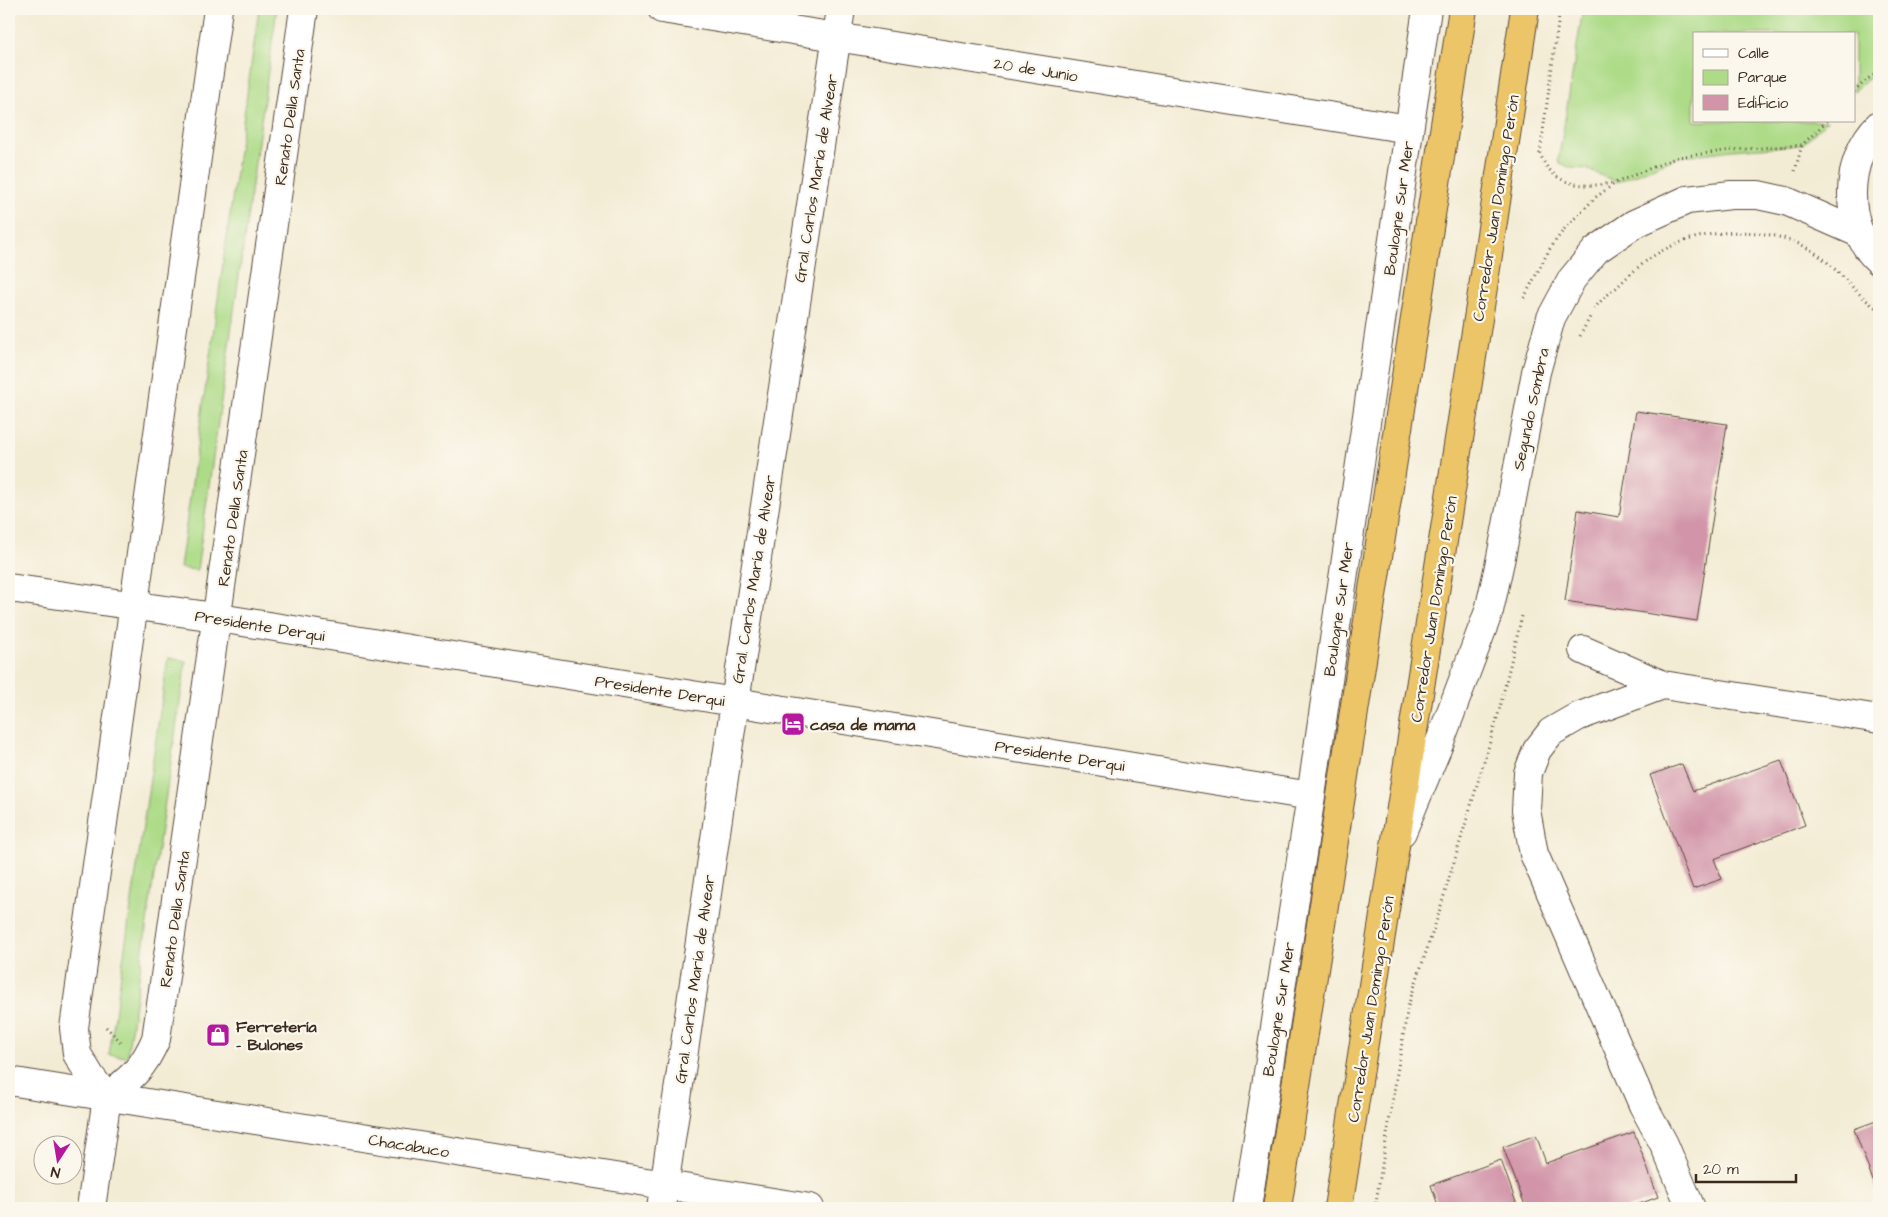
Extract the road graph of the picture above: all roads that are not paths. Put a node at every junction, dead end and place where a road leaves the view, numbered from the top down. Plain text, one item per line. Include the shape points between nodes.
1 (218, 9) edge
2 (304, 9) edge
3 (662, 9) edge
4 (840, 9) edge
5 (1427, 9) edge
6 (1463, 9) edge
7 (1525, 9) edge
8 (836, 36) junction
9 (1879, 125) edge
10 (1409, 129) junction
11 (1861, 234) junction
12 (1879, 261) edge
13 (9, 588) edge
14 (134, 607) junction
15 (217, 618) junction
16 (1583, 650) dead end
17 (1663, 685) junction
18 (735, 702) junction
19 (1879, 719) edge
20 (1310, 796) junction
21 (1395, 849) junction
22 (9, 1081) edge
23 (107, 1097) junction
24 (662, 1197) edge
25 (91, 1208) edge
26 (810, 1208) edge
27 (1247, 1208) edge
28 (1277, 1208) edge
29 (1338, 1208) edge
30 (1691, 1208) edge

1 - 14 street
2 - 15 street, Renato Della Santa
3 - 8 street, 20 de Junio
4 - 8 street, Gral. Carlos María de Alvear
5 - 10 street, Boulogne Sur Mer
6 - 28 highway
7 - 21 highway, Corredor Juan Domingo Perón
8 - 10 street, 20 de Junio
8 - 18 street, Gral. Carlos María de Alvear
9 - 11 street via 1856,161 1851,194
10 - 20 street, Boulogne Sur Mer
11 - 12 street
11 - 21 street, Segundo Sombra via 1786,201 1758,195 1687,200 1634,224 1596,250 1572,279 1550,318 1536,372 1489,611
13 - 14 street, Presidente Derqui
14 - 15 street, Presidente Derqui
14 - 23 street via 74,1028 77,1054
15 - 18 street, Presidente Derqui
15 - 23 street, Renato Della Santa via 156,1039 136,1074
16 - 17 street
17 - 19 street
17 - 30 street via 1577,717 1552,732 1537,750 1528,773 1526,810 1534,854
18 - 20 street, Presidente Derqui
18 - 24 street, Gral. Carlos María de Alvear
20 - 27 street, Boulogne Sur Mer
21 - 29 highway, Corredor Juan Domingo Perón
22 - 23 street, Chacabuco
23 - 24 street, Chacabuco
23 - 25 street
24 - 26 street, Chacabuco

